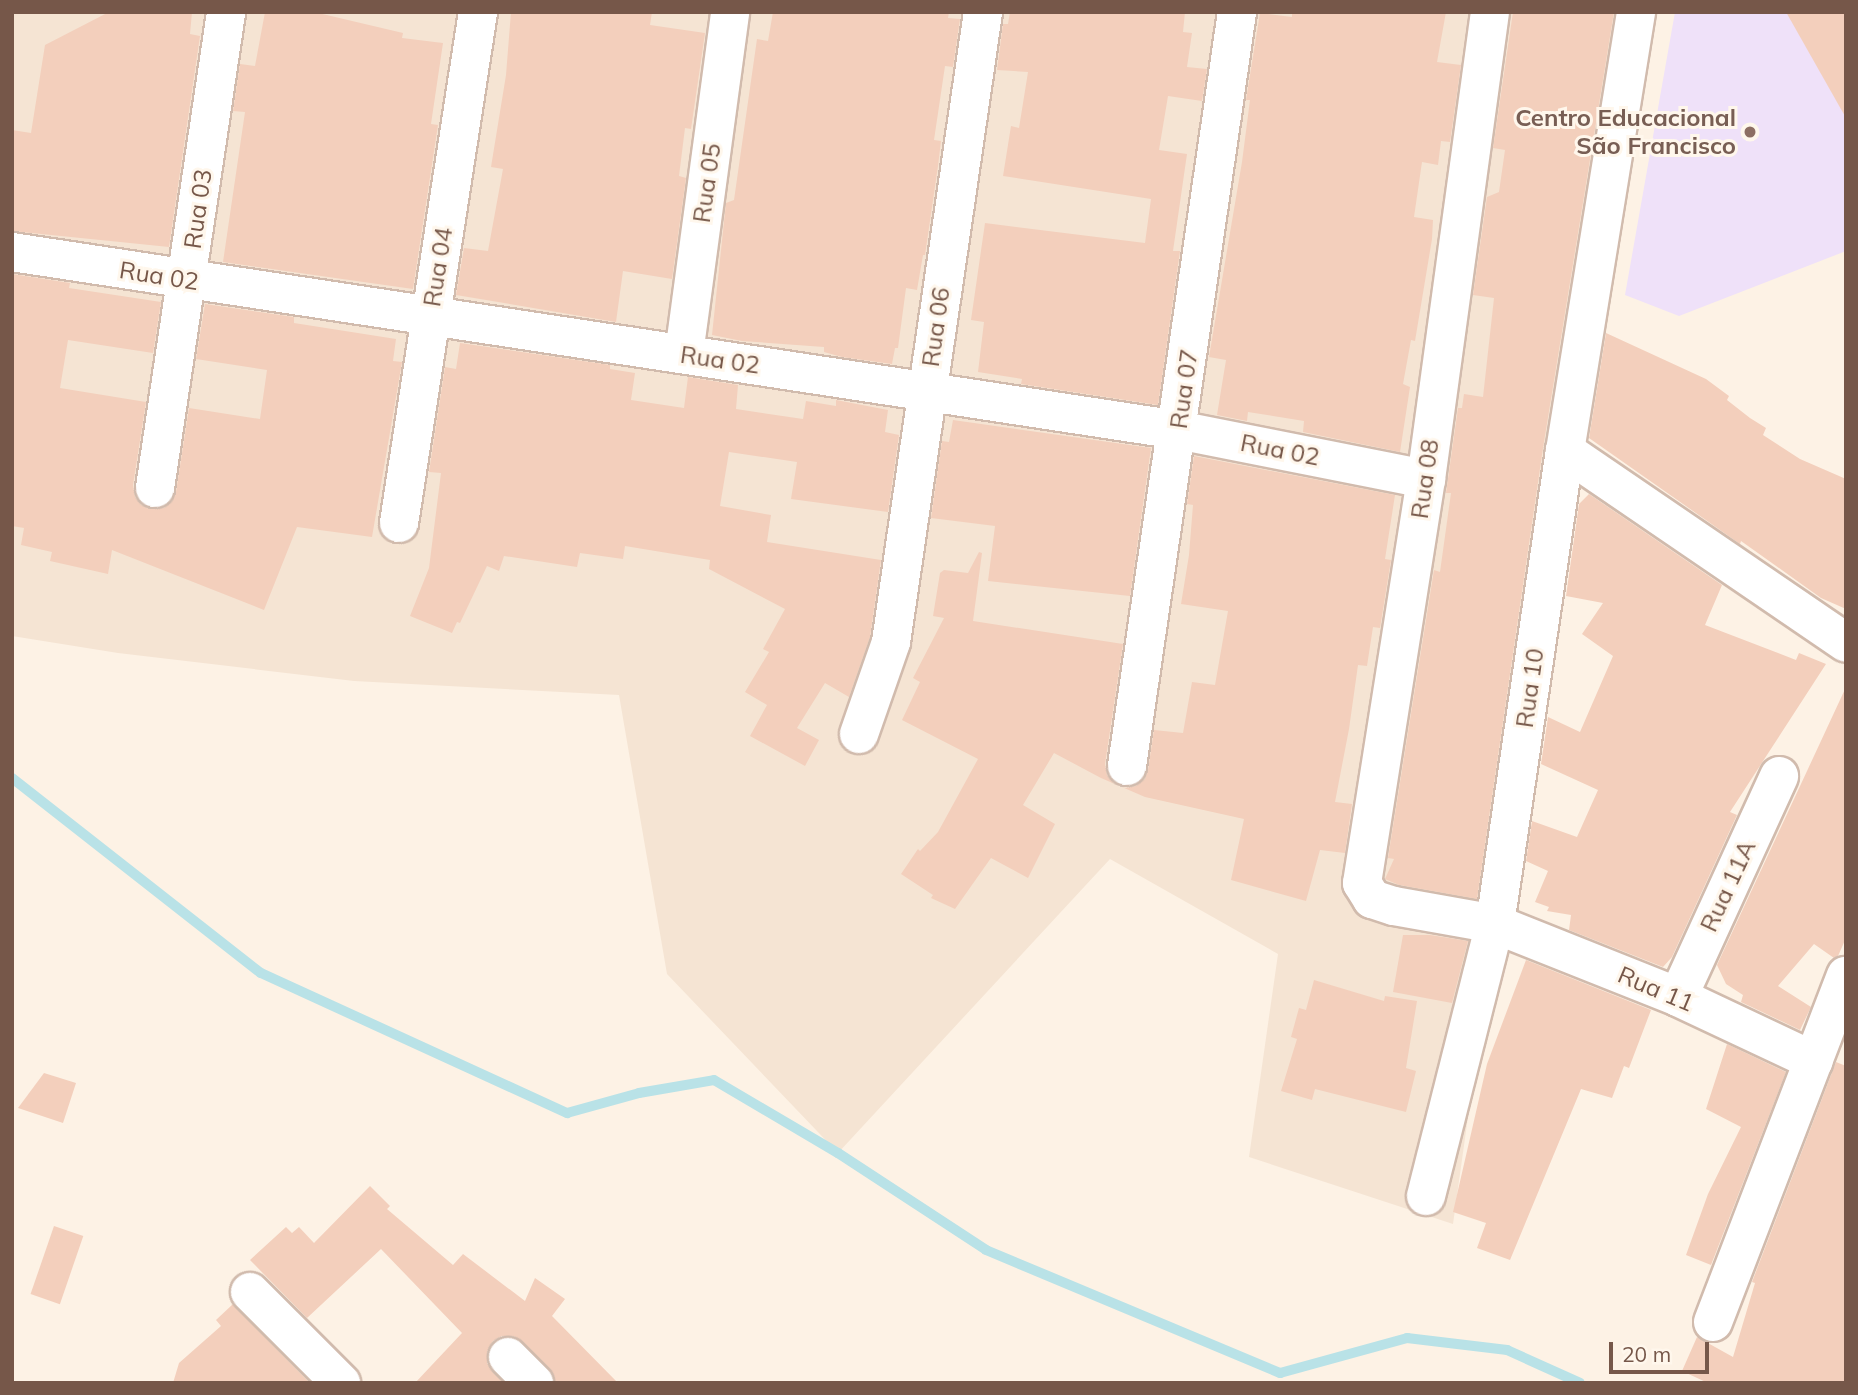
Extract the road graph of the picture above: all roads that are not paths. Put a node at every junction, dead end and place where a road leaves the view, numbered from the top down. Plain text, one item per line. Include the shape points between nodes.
1 (226, 12) edge
2 (478, 12) edge
3 (730, 12) edge
4 (983, 12) edge
5 (1237, 12) edge
6 (1490, 12) edge
7 (1636, 12) edge
8 (12, 252) edge
9 (187, 281) junction
10 (430, 317) junction
11 (684, 354) junction
12 (927, 390) junction
13 (1178, 430) junction
14 (1565, 451) junction
15 (1426, 479) junction
16 (155, 488) dead end
17 (399, 523) dead end
18 (1846, 643) edge
19 (859, 734) dead end
20 (1127, 766) dead end
21 (1779, 776) dead end
22 (1413, 910) joint
23 (1495, 924) junction
24 (1846, 976) edge
25 (1678, 997) junction
26 (1814, 1061) junction
27 (1426, 1196) dead end
28 (250, 1292) dead end
29 (1713, 1322) dead end
30 (341, 1383) edge

1 - 9 street, Rua 03
2 - 10 street, Rua 04
3 - 11 street, Rua 05
4 - 12 street, Rua 06
5 - 13 street, Rua 07
6 - 15 street, Rua 08
7 - 14 street, Rua 10
8 - 9 street, Rua 02
9 - 10 street, Rua 02
9 - 16 street, Rua 03
10 - 11 street, Rua 02
10 - 17 street, Rua 04
11 - 12 street, Rua 02
12 - 13 street, Rua 02
12 - 19 street, Rua 06 via 891,642
13 - 15 street, Rua 02
13 - 20 street, Rua 07
14 - 18 street
14 - 23 street, Rua 10
15 - 22 street, Rua 08 via 1362,869 1362,883 1372,899
21 - 25 street, Rua 11A
22 - 23 street, Rua 11
23 - 25 street, Rua 11
23 - 27 street, Rua 10
24 - 26 street
25 - 26 street, Rua 11
26 - 29 street
28 - 30 street

